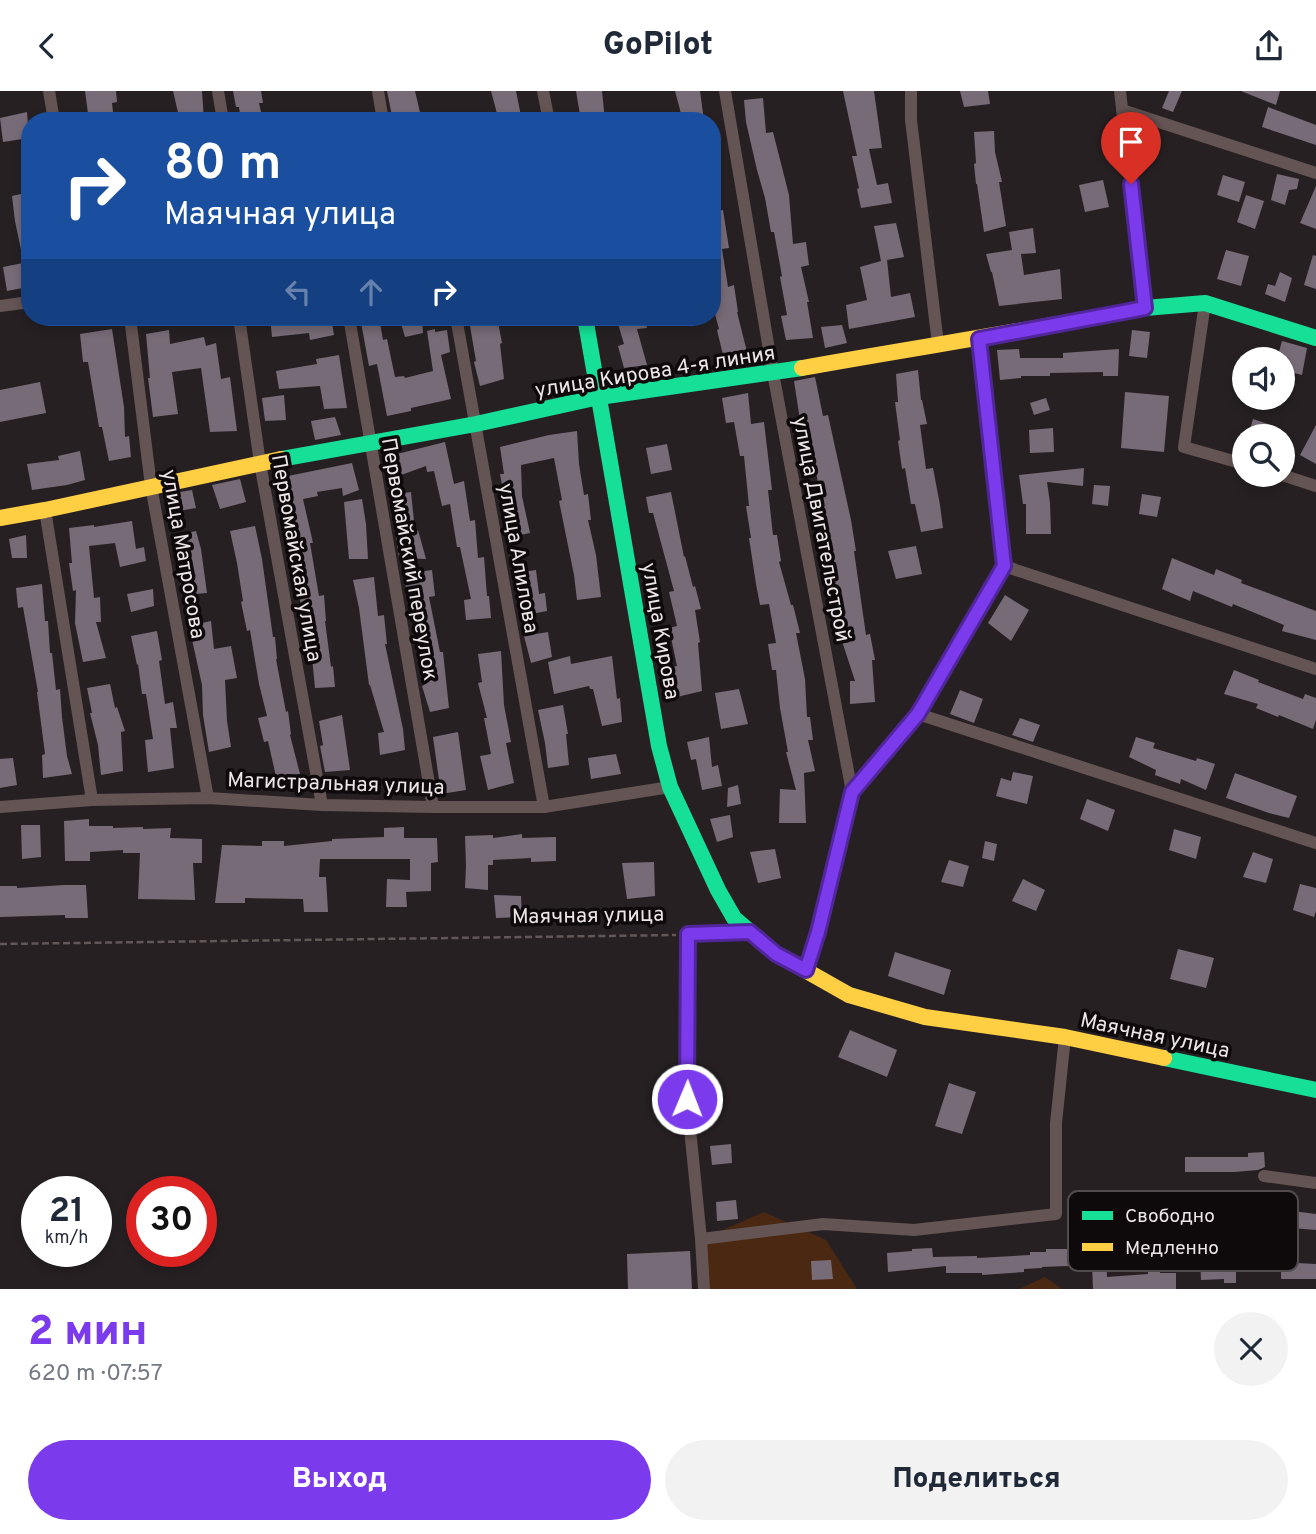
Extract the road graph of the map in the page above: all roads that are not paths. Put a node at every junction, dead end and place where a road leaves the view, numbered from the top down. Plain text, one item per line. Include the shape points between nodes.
1 (49, 91) edge
2 (218, 91) edge
3 (378, 91) edge
4 (543, 91) edge
5 (725, 91) edge
6 (911, 91) edge
7 (1120, 91) edge
8 (1122, 110) junction
9 (52, 112) edge
10 (222, 112) edge
11 (382, 112) edge
12 (547, 112) edge
13 (1316, 173) edge
14 (21, 303) edge
15 (1205, 303) junction
16 (0, 306) edge
17 (1145, 308) junction
18 (131, 326) edge
19 (240, 326) edge
20 (351, 326) edge
21 (458, 326) edge
22 (586, 326) edge
23 (1316, 338) edge
24 (979, 339) junction
25 (938, 344) junction
26 (773, 373) junction
27 (599, 397) junction
28 (476, 424) junction
29 (370, 442) junction
30 (1232, 461) edge
31 (260, 463) junction
32 (1295, 479) edge
33 (151, 486) junction
34 (1316, 486) edge
35 (45, 509) junction
36 (0, 517) edge
37 (1004, 566) junction
38 (1316, 669) edge
39 (918, 714) junction
40 (670, 787) junction
41 (852, 792) junction
42 (208, 798) junction
43 (92, 800) junction
44 (322, 805) junction
45 (0, 807) edge
46 (433, 807) junction
47 (544, 807) junction
48 (1316, 843) edge
49 (750, 932) junction
50 (806, 970) junction
51 (1065, 1037) junction
52 (1316, 1090) edge
53 (1264, 1176) dead end
54 (1316, 1183) edge
55 (701, 1239) junction
56 (704, 1289) edge

1 - 9 street
2 - 10 street
3 - 11 street
4 - 12 street
5 - 26 street, улица Двигательстрой
6 - 25 street
7 - 8 street
8 - 13 street
8 - 17 street
14 - 16 street
15 - 17 street, улица Кирова 4-я линия
15 - 23 street, улица Кирова 4-я линия
15 - 30 street via 1184,447
17 - 24 street, улица Кирова 4-я линия
18 - 33 street, улица Матросова
19 - 31 street, Первомайская улица
20 - 29 street, Первомайский переулок
21 - 28 street, улица Алилова
22 - 27 street, улица Кирова
24 - 25 street, улица Кирова 4-я линия
24 - 37 street
25 - 26 street, улица Кирова 4-я линия
26 - 27 street, улица Кирова 4-я линия
26 - 41 street, улица Двигательстрой
27 - 28 street, улица Кирова 4-я линия
27 - 40 street, улица Кирова
28 - 29 street, улица Кирова 4-я линия
28 - 47 street, улица Алилова
29 - 31 street, улица Кирова 4-я линия
29 - 46 street, Первомайский переулок
31 - 33 street, улица Кирова 4-я линия
31 - 44 street, Первомайская улица
32 - 34 street
33 - 35 street, улица Кирова 4-я линия
33 - 42 street, улица Матросова
35 - 36 street, улица Кирова 4-я линия
35 - 43 street
37 - 38 street
37 - 39 street
39 - 41 street
39 - 48 street
40 - 47 street, Магистральная улица
40 - 49 street, улица Кирова via 718,890 734,918
41 - 50 street, улица Двигательстрой
42 - 43 street, Магистральная улица
42 - 44 street, Магистральная улица
43 - 45 street, Магистральная улица
44 - 46 street, Магистральная улица
46 - 47 street, Магистральная улица
49 - 50 street, Маячная улица via 776,954
49 - 55 street, Маячная улица via 688,934 687,1099
50 - 51 street, Маячная улица via 849,995 925,1017
51 - 52 street, Маячная улица
51 - 55 street via 1056,1123 1056,1214 914,1230 823,1224
53 - 54 street
55 - 56 street

